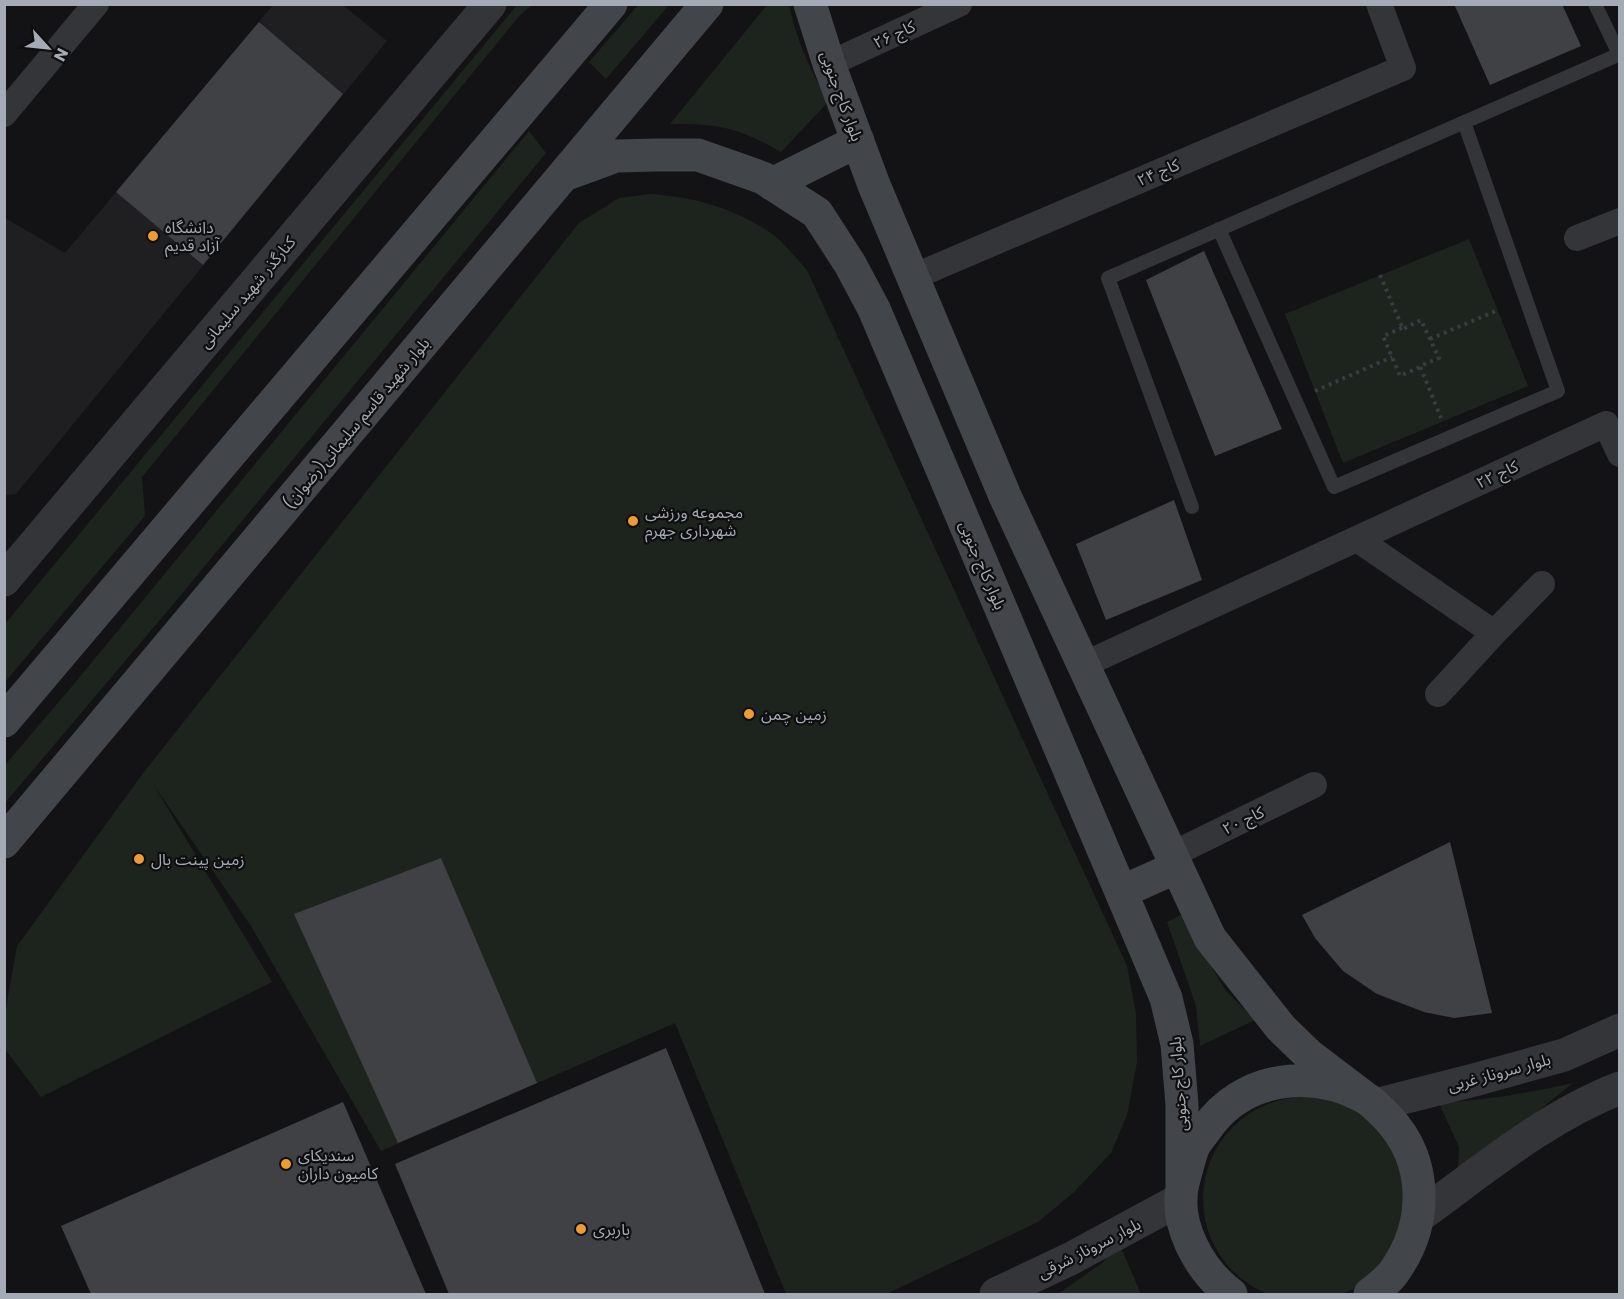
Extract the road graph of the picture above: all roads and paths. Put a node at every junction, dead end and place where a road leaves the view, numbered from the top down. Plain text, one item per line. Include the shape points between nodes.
1 (96, 4) edge
2 (490, 4) edge
3 (611, 4) edge
4 (707, 4) edge
5 (810, 4) edge
6 (958, 4) edge
7 (1379, 4) edge
8 (1595, 4) edge
9 (1619, 54) edge
10 (829, 64) junction
11 (4, 114) edge
12 (1464, 122) junction
13 (858, 141) junction
14 (564, 176) junction
15 (772, 184) junction
16 (1620, 221) edge
17 (1219, 229) junction
18 (1577, 238) dead end
19 (1380, 275) dead end
20 (913, 277) junction
21 (1498, 310) dead end
22 (1402, 328) junction
23 (1430, 339) junction
24 (1392, 357) junction
25 (1421, 366) junction
26 (1315, 391) dead end
27 (1442, 422) dead end
28 (1620, 454) edge
29 (1192, 507) dead end
30 (1357, 539) junction
31 (4, 580) edge
32 (1542, 584) dead end
33 (1494, 633) junction
34 (1083, 665) junction
35 (1438, 694) dead end
36 (4, 721) edge
37 (1314, 785) dead end
38 (4, 842) edge
39 (1174, 861) junction
40 (1121, 892) junction
41 (1607, 1036) edge
42 (1617, 1094) edge
43 (1369, 1101) junction
44 (1182, 1193) junction
45 (1416, 1227) junction
46 (996, 1294) edge
47 (1231, 1294) edge
48 (1370, 1294) edge
49 (1405, 1294) edge

1 - 11 street
2 - 31 street, کنارگذر شهید سلیمانی
3 - 36 main road
4 - 14 main road, بلوار شهید قاسم سلیمانی(رضوان)
5 - 10 main road, بلوار کاج جنوبی
6 - 10 street, کاج ۲۶
7 - 20 street, کاج ۲۴ via 1403,68
8 - 9 lane
9 - 12 lane
10 - 13 main road, بلوار کاج جنوبی
12 - 17 lane
12 - 17 lane via 1558,391 1334,487
13 - 15 main road
13 - 20 main road, بلوار کاج جنوبی
14 - 15 main road, بلوار کاج جنوبی via 616,156 698,155
14 - 38 main road, بلوار شهید قاسم سلیمانی(رضوان)
15 - 40 main road, بلوار کاج جنوبی via 818,213 874,309
16 - 18 street
17 - 29 lane via 1108,278
19 - 22 path
20 - 34 main road, بلوار کاج جنوبی via 1005,496
21 - 23 path
22 - 23 path via 1421,320
22 - 24 path via 1383,336
23 - 25 path via 1439,358
24 - 25 path via 1400,376
24 - 26 path
25 - 27 path
28 - 30 street, کاج ۲۲ via 1606,424
30 - 33 street
30 - 34 street, کاج ۲۲
32 - 33 street
33 - 35 street
34 - 39 main road, بلوار کاج جنوبی
37 - 39 street, کاج ۲۰
39 - 40 main road
39 - 43 main road, بلوار کاج جنوبی via 1210,938 1281,1028 1310,1056
40 - 44 main road, بلوار کاج جنوبی via 1166,998 1177,1044
41 - 42 street via 1599,1072
41 - 43 street, بلوار سروناز غربی via 1553,1058 1474,1080
42 - 45 street via 1596,1098 1532,1133
43 - 44 main road via 1326,1082 1287,1080 1249,1091 1216,1114 1193,1148
43 - 45 main road, بلوار کاج جنوبی via 1396,1127 1412,1155 1419,1186
44 - 46 street, بلوار سروناز شرقی via 1070,1259
44 - 47 main road, بلوار کاج جنوبی via 1185,1230 1197,1259 1216,1283
45 - 48 main road via 1395,1270
45 - 49 main road, بلوار کاج جنوبی

